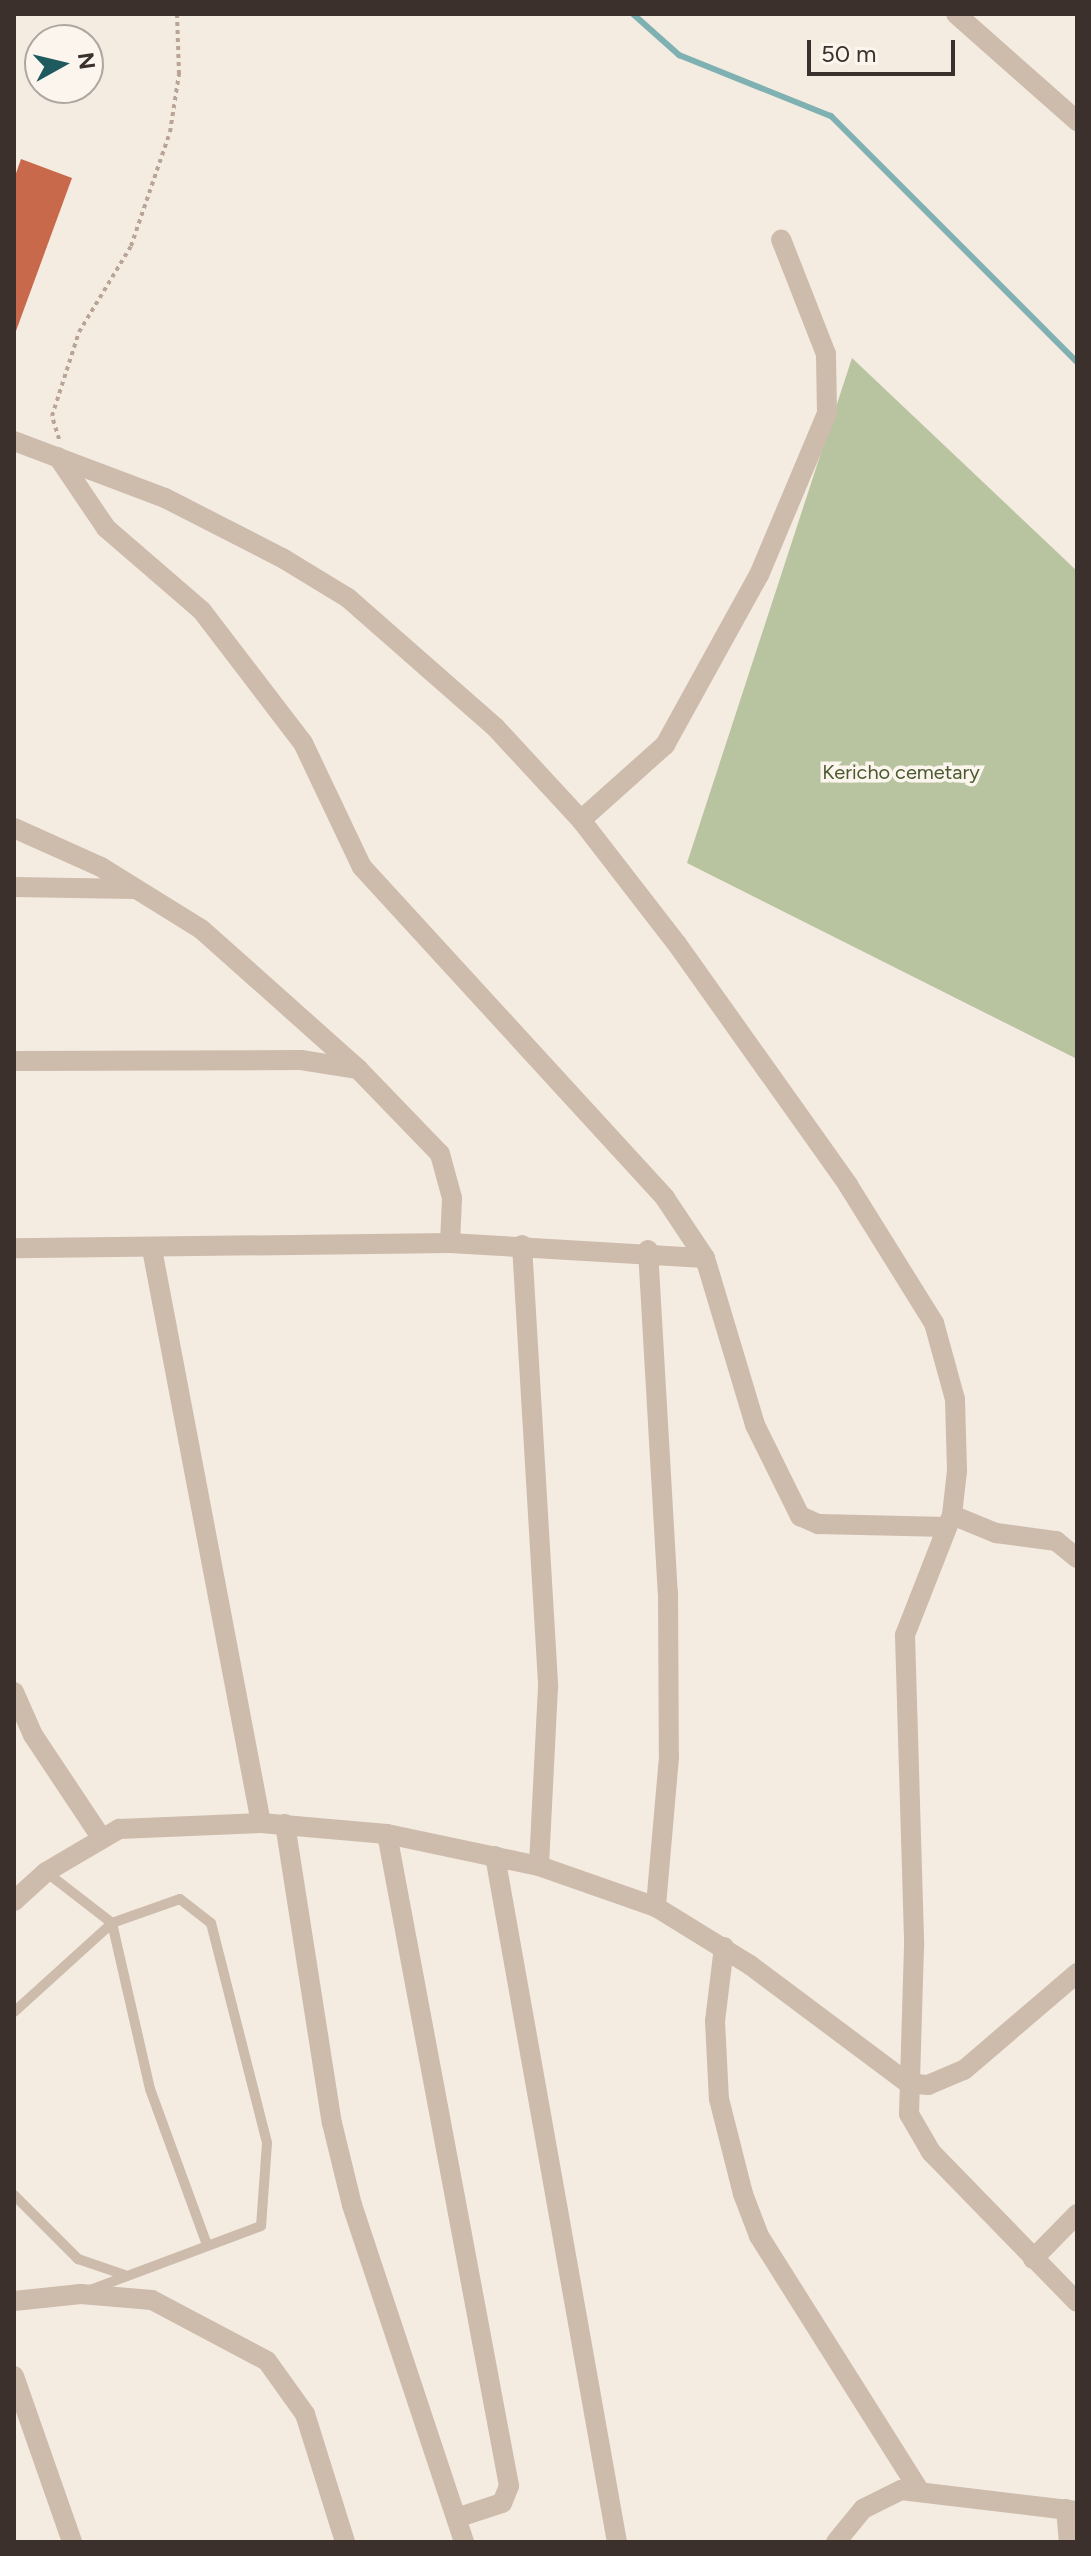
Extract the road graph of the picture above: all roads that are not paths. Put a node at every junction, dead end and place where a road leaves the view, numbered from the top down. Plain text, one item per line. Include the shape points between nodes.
1 (955, 14) edge
2 (1077, 121) edge
3 (781, 239) dead end
4 (14, 441) edge
5 (58, 457) junction
6 (581, 820) junction
7 (14, 828) edge
8 (14, 887) edge
9 (134, 889) junction
10 (14, 1061) edge
11 (358, 1069) junction
12 (450, 1243) junction
13 (522, 1245) junction
14 (14, 1248) edge
15 (152, 1249) junction
16 (648, 1250) junction
17 (705, 1258) junction
18 (950, 1521) junction
19 (1077, 1558) edge
20 (14, 1692) edge
21 (261, 1823) junction
22 (285, 1824) junction
23 (387, 1834) junction
24 (100, 1836) junction
25 (495, 1856) junction
26 (539, 1866) junction
27 (46, 1872) junction
28 (14, 1901) edge
29 (656, 1907) junction
30 (112, 1923) junction
31 (724, 1947) junction
32 (1077, 1973) edge
33 (14, 2012) edge
34 (908, 2083) junction
35 (14, 2195) edge
36 (1077, 2214) edge
37 (207, 2245) junction
38 (1033, 2259) junction
39 (125, 2275) junction
40 (81, 2294) junction
41 (14, 2301) edge
42 (1077, 2302) edge
43 (14, 2376) edge
44 (919, 2490) junction
45 (1071, 2510) edge
46 (456, 2518) junction
47 (72, 2542) edge
48 (345, 2542) edge
49 (464, 2542) edge
50 (617, 2542) edge
51 (836, 2542) edge
52 (1069, 2542) edge

1 - 2 street
3 - 6 street via 826,354 827,413 759,575 665,745
4 - 5 street
5 - 6 street via 228,527 348,598 495,727
5 - 17 street via 106,528 196,605 303,743 362,867 665,1198
6 - 18 street via 848,1185 934,1323 955,1399
7 - 9 street
8 - 9 street
9 - 11 street via 242,959
10 - 11 street via 301,1060
11 - 12 street via 440,1154 452,1198
12 - 13 street
12 - 15 street
13 - 16 street
13 - 26 street via 548,1687
14 - 15 street
15 - 21 street
16 - 17 street
16 - 29 street via 668,1592 669,1757
17 - 18 street via 755,1425 800,1516 818,1524
18 - 19 street via 1056,1541
18 - 34 street via 905,1635 914,1946
20 - 24 street via 33,1735
21 - 22 street
21 - 24 street via 152,1824
22 - 23 street
22 - 46 street via 342,2164
23 - 25 street
23 - 46 street via 509,2486 502,2503
24 - 27 street
25 - 26 street
25 - 50 street
26 - 29 street
27 - 28 street
27 - 30 lane
29 - 31 street
30 - 33 lane
30 - 37 lane via 150,2089
30 - 37 lane via 180,1899 211,1923 267,2143 261,2226
31 - 34 street
31 - 44 street via 715,2021 719,2099 743,2194 759,2236
32 - 34 street via 964,2070 928,2085
34 - 38 street via 917,2133
35 - 39 lane via 78,2259
36 - 38 street
37 - 39 lane
38 - 42 street
39 - 40 lane
40 - 41 street
40 - 48 street via 152,2300 267,2361 305,2414
43 - 47 street
44 - 45 street
44 - 51 street via 881,2497
45 - 52 street
46 - 49 street

